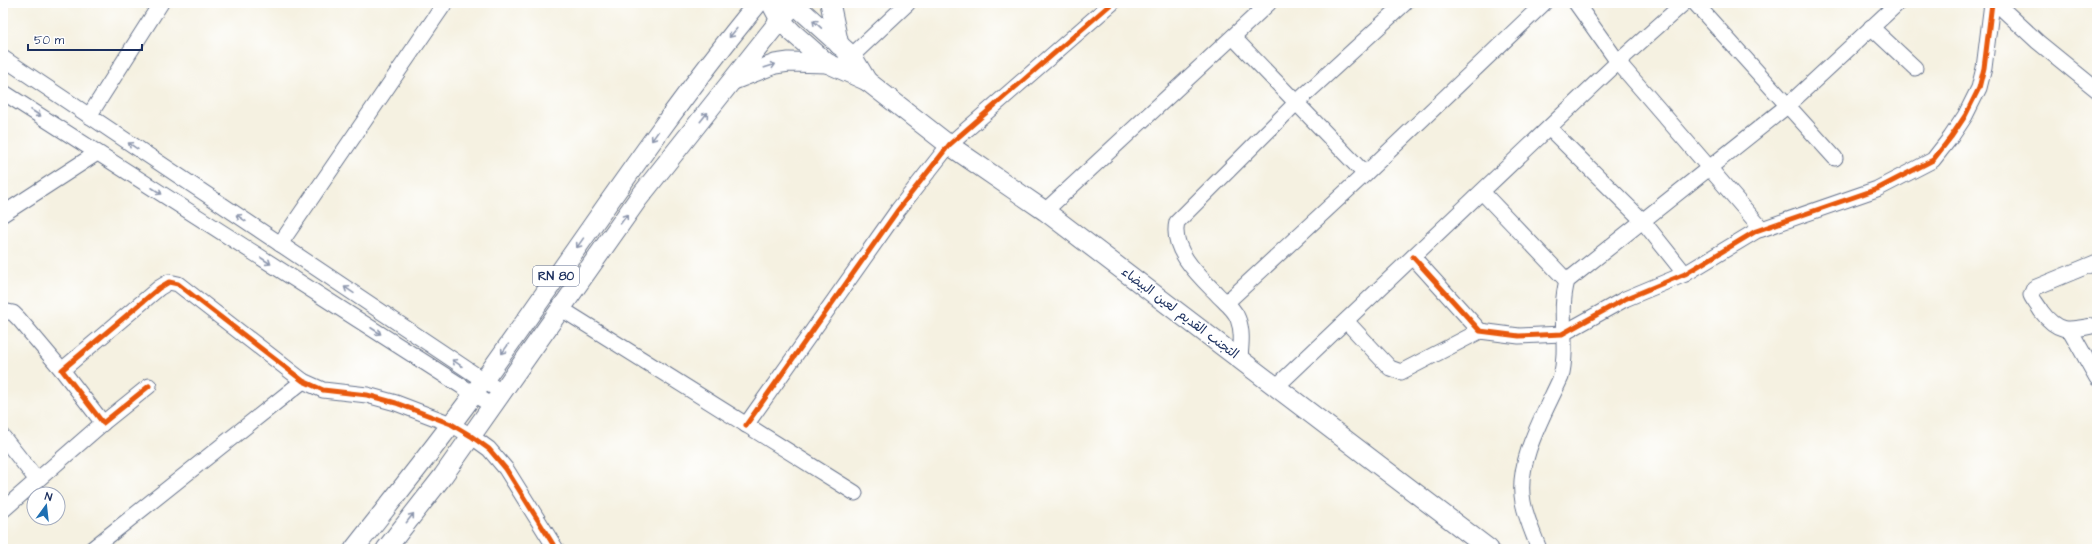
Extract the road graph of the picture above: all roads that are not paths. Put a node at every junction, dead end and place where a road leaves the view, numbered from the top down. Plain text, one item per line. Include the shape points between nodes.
1 (161, 3) edge
2 (445, 3) edge
3 (758, 3) edge
4 (771, 3) edge
5 (795, 3) edge
6 (830, 3) edge
7 (908, 3) edge
8 (1112, 3) edge
9 (1269, 3) edge
10 (1405, 3) edge
11 (1544, 3) edge
12 (1576, 3) edge
13 (1684, 3) edge
14 (1695, 3) edge
15 (1992, 3) edge
16 (1996, 3) edge
17 (1890, 5) edge
18 (780, 20) junction
19 (1872, 26) junction
20 (1233, 37) junction
21 (3, 58) edge
22 (839, 58) junction
23 (1618, 62) junction
24 (1915, 68) dead end
25 (734, 80) junction
26 (2097, 90) edge
27 (3, 92) edge
28 (1296, 103) junction
29 (1786, 106) junction
30 (89, 116) junction
31 (1549, 128) junction
32 (949, 145) junction
33 (97, 153) junction
34 (1835, 158) dead end
35 (1710, 167) junction
36 (1365, 174) junction
37 (1482, 192) junction
38 (1044, 211) junction
39 (3, 214) edge
40 (1642, 220) junction
41 (1762, 229) junction
42 (280, 244) junction
43 (1413, 257) junction
44 (2097, 262) edge
45 (1685, 274) junction
46 (1567, 281) junction
47 (1226, 303) junction
48 (560, 308) junction
49 (3, 311) edge
50 (1346, 321) junction
51 (2097, 325) edge
52 (2070, 330) junction
53 (1480, 331) junction
54 (1562, 334) junction
55 (1240, 358) junction
56 (62, 370) junction
57 (2097, 378) edge
58 (303, 381) junction
59 (149, 386) dead end
60 (1277, 386) junction
61 (478, 387) junction
62 (496, 399) junction
63 (103, 422) junction
64 (451, 424) junction
65 (746, 425) junction
66 (3, 436) edge
67 (471, 436) junction
68 (37, 480) junction
69 (855, 493) dead end
70 (3, 510) edge
71 (92, 549) edge
72 (354, 549) edge
73 (386, 549) edge
74 (556, 549) edge
75 (1489, 549) edge
76 (1538, 549) edge

1 - 30 street
2 - 42 street
3 -> 61 main road, RN 80 via 665,122
4 - 18 main road
5 - 18 main road, RN 80
22 -> 5 main road
6 - 22 main road
7 - 22 street
8 - 32 street
9 - 20 street
10 - 28 street
11 - 36 street
12 - 23 street
13 - 23 street
14 - 29 street
15 - 41 street via 1979,88 1965,116 1933,160 1876,189
16 - 26 street via 2038,42
17 - 19 street
18 - 22 main road via 792,32
18 - 25 main road, RN 80
19 - 24 street
19 - 29 street
20 - 28 street
20 - 38 street
21 - 30 street
25 -> 22 main road via 775,64
22 - 32 main road, التجنب القديم لعين البيضاء
23 - 31 street
23 - 35 street
48 -> 25 main road, RN 80 via 638,199
27 -> 33 street
28 - 36 street
28 - 47 street via 1177,222 1176,240 1186,260
29 - 34 street
29 - 35 street
42 -> 30 street
31 - 37 street
31 - 40 street
32 - 38 main road, التجنب القديم لعين البيضاء
32 - 65 street via 898,210
33 - 39 street
33 -> 61 street
35 - 40 street
35 - 41 street
36 - 47 street
37 - 43 street
37 - 46 street
38 - 55 main road, التجنب القديم لعين البيضاء
40 - 45 street
40 - 46 street
41 - 45 street
61 -> 42 street
43 - 50 street
43 - 53 street
44 - 52 street via 2032,290 2032,297 2052,324
45 - 54 street via 1625,299
46 - 54 street via 1562,309
47 - 55 street via 1238,318 1242,338
48 - 62 main road, RN 80
48 - 65 street
49 - 56 street via 19,318
50 - 53 street via 1390,368 1401,372
50 - 60 street
51 - 52 street
52 - 57 street
53 - 54 street via 1519,336
54 - 76 street via 1564,364 1561,377 1527,453 1521,473 1523,500
55 - 60 main road, التجنب القديم لعين البيضاء
56 - 58 street via 158,288 169,282 178,284
56 - 63 street
58 - 64 street via 323,390 367,395 396,403
58 - 71 street
59 - 63 street
60 - 75 main road, التجنب القديم لعين البيضاء
61 - 62 street
61 - 64 main road, RN 80
62 - 67 main road, RN 80
63 - 68 street
64 - 67 street
64 - 72 main road, RN 80
65 - 69 street
66 - 68 street
73 -> 67 main road, RN 80
67 - 74 street via 489,449 506,469
68 - 70 street

